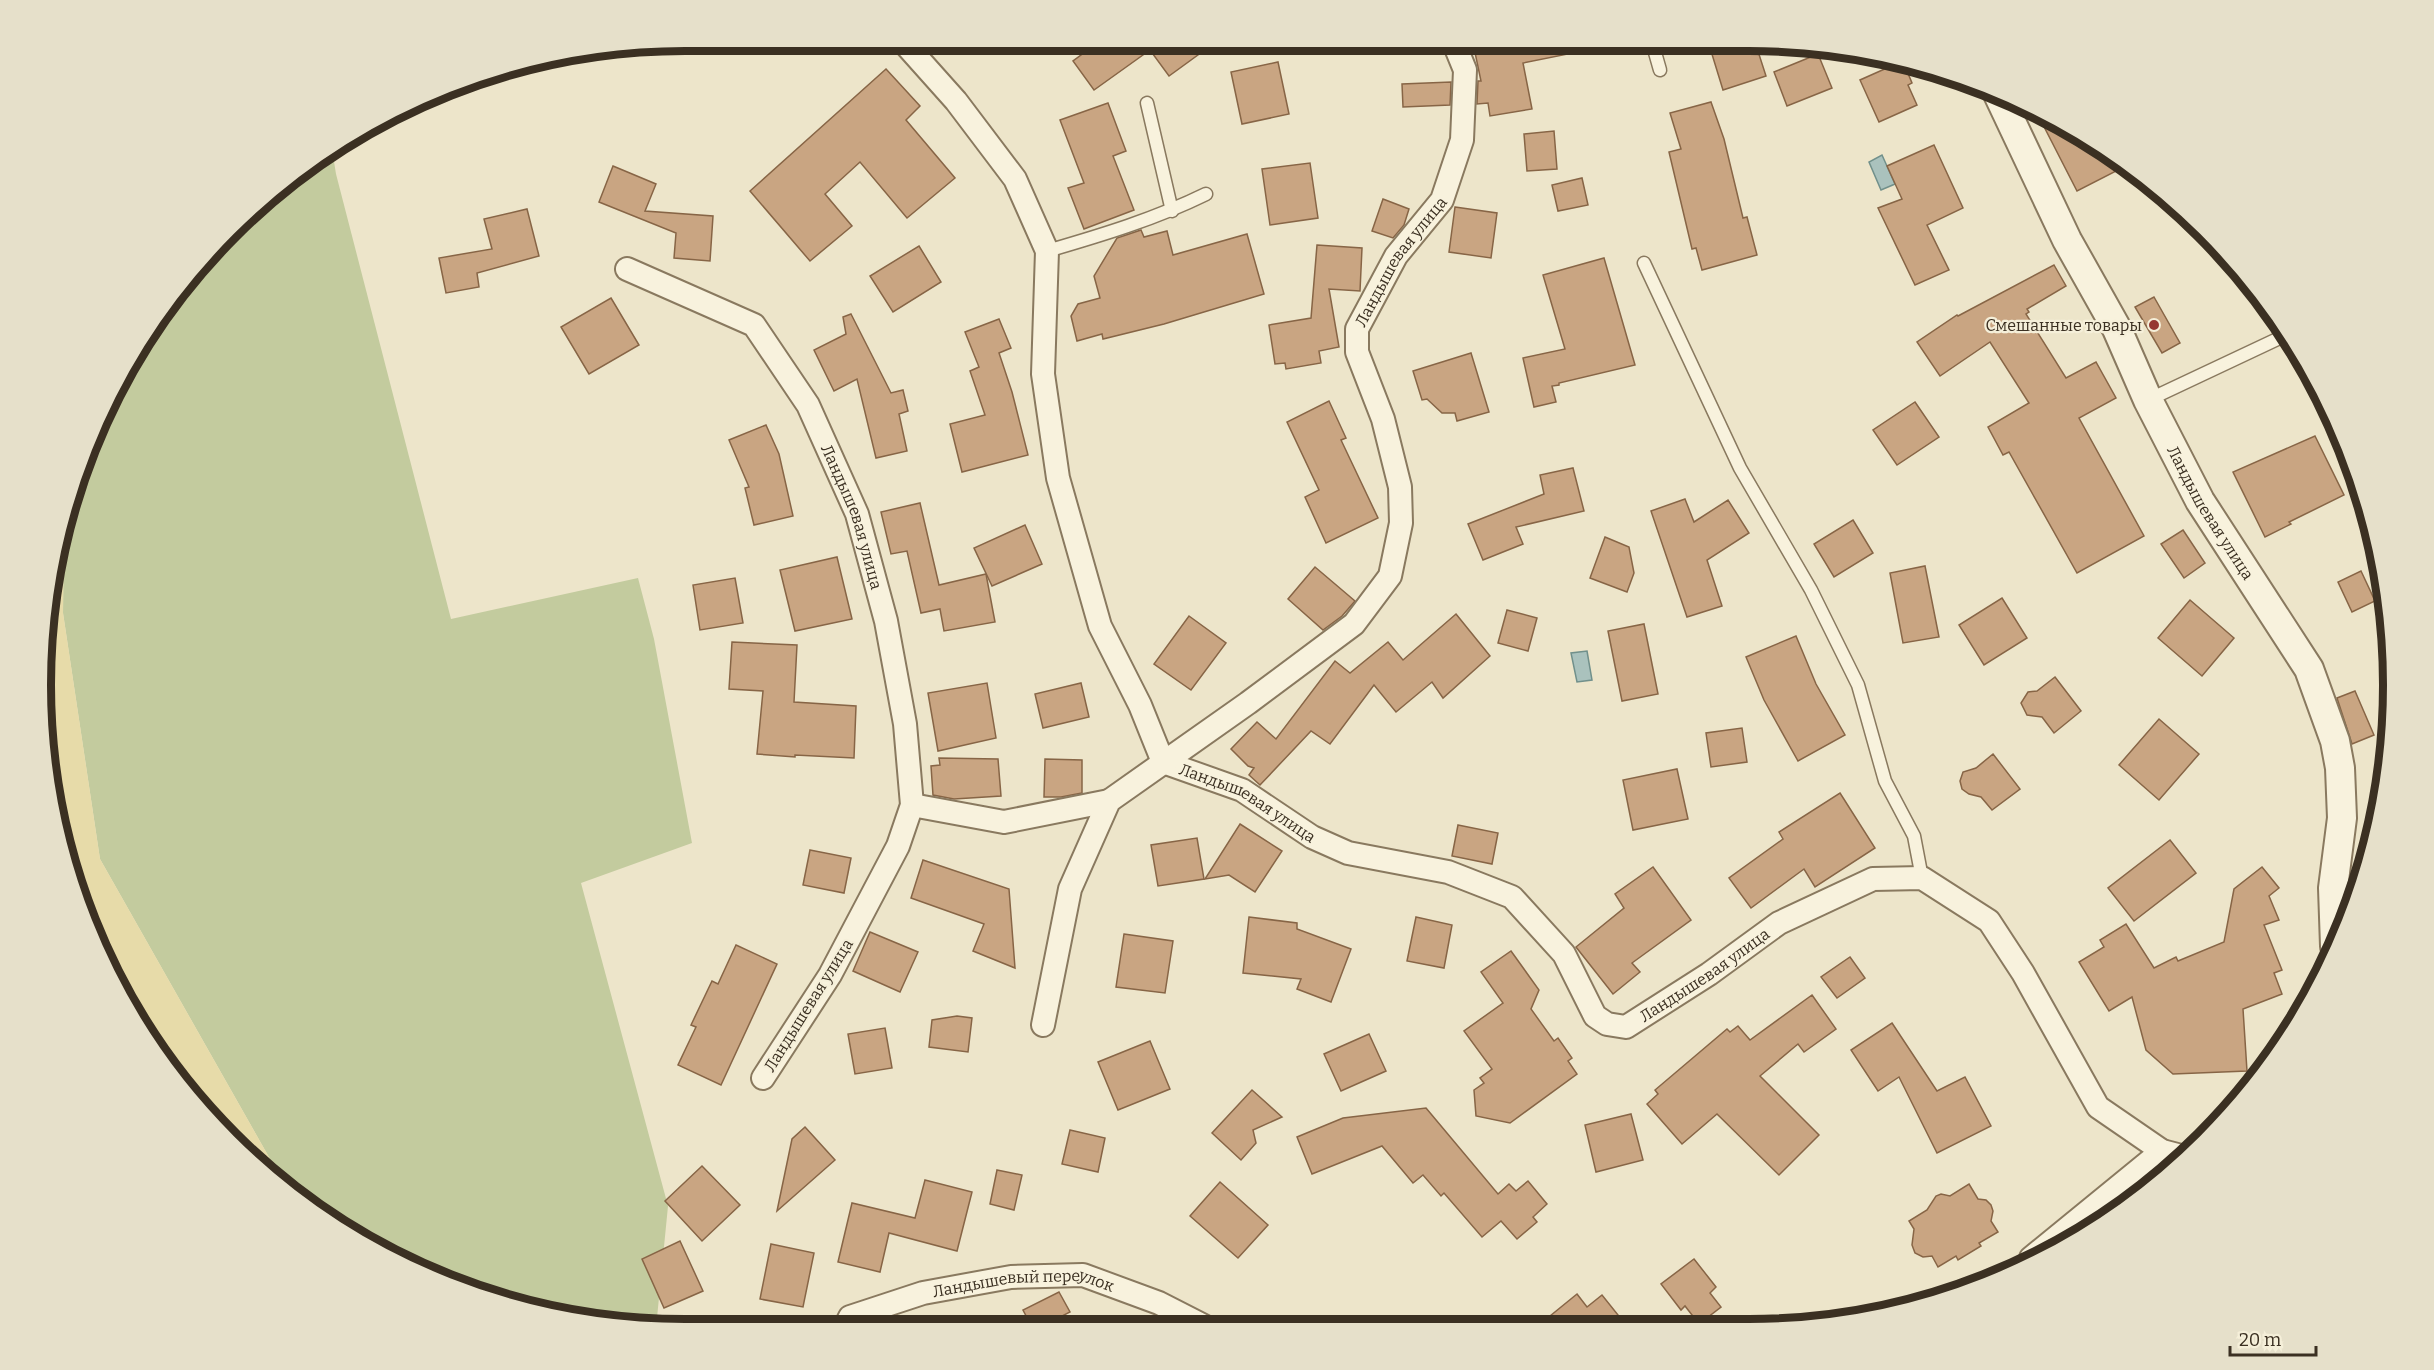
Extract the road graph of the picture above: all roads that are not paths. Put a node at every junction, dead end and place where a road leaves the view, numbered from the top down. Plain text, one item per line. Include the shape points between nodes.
1 (911, 51) edge
2 (1457, 51) edge
3 (1655, 51) edge
4 (1660, 70) dead end
5 (1147, 103) dead end
6 (2003, 104) edge
7 (1206, 194) dead end
8 (1172, 211) junction
9 (1047, 251) junction
10 (1644, 262) dead end
11 (627, 269) dead end
12 (2279, 338) edge
13 (2148, 400) junction
14 (1163, 762) junction
15 (1109, 801) junction
16 (912, 805) junction
17 (1922, 878) junction
18 (2334, 929) edge
19 (1043, 1025) dead end
20 (763, 1078) dead end
21 (2162, 1150) junction
22 (2175, 1154) edge
23 (2049, 1243) edge
24 (849, 1319) edge
25 (1190, 1319) edge

1 - 9 street, Ландышевая улица via 956,101 1015,179
2 - 14 street, Ландышевая улица via 1465,70 1462,140 1442,200 1396,256 1357,329 1357,352 1383,418 1400,487 1401,523 1390,576 1354,624
3 - 4 lane
5 - 8 lane
6 - 13 street, Ландышевая улица via 2067,240 2117,329
7 - 8 lane
8 - 9 lane
9 - 14 street, Ландышевая улица via 1043,374 1058,478 1100,626 1140,705
10 - 17 lane via 1740,468 1811,590 1858,685 1885,781 1914,836
11 - 16 street, Ландышевая улица via 754,325 808,405 857,514 880,600 905,724
12 - 13 lane
13 - 18 street, Ландышевая улица via 2200,501 2310,669 2335,741 2340,768 2342,818 2333,888
14 - 15 street, Ландышевая улица
14 - 17 street, Ландышевая улица via 1242,790 1312,837 1348,853 1448,872 1512,897 1564,954 1595,1016 1607,1024 1626,1027 1779,923 1873,879
15 - 16 street via 1004,822
15 - 19 street via 1070,889
16 - 20 street, Ландышевая улица via 898,846 830,975
17 - 21 street via 1989,921 2023,973 2098,1107
21 - 22 street
21 - 23 street
24 - 25 street, Ландышевый переулок via 923,1293 1011,1277 1083,1275

